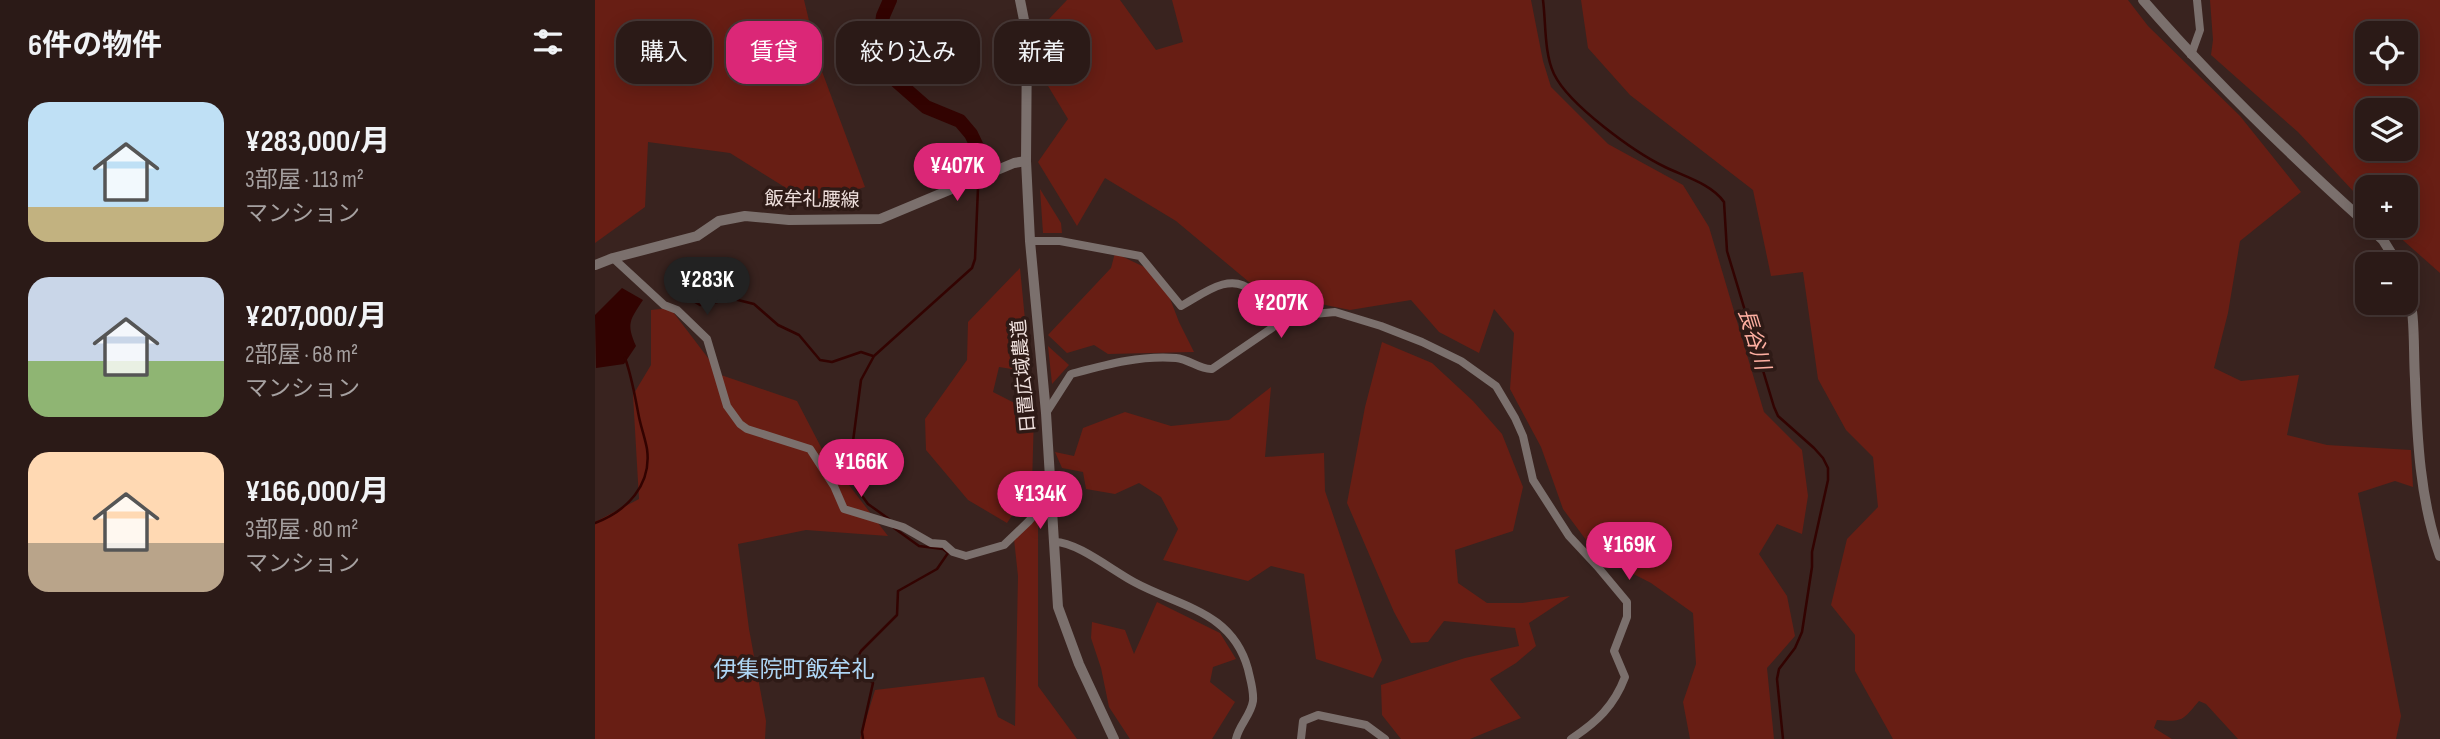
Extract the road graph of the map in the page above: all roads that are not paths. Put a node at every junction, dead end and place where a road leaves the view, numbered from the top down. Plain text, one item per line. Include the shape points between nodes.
1 (1020, 0) edge
2 (2144, 0) edge
3 (2197, 0) edge
4 (2192, 55) junction
5 (1026, 161) junction
6 (2355, 213) edge
7 (1030, 241) junction
8 (613, 258) junction
9 (595, 265) edge
10 (2412, 315) edge
11 (1282, 317) junction
12 (1046, 414) junction
13 (1051, 493) junction
14 (1054, 542) junction
15 (2440, 556) edge
16 (1114, 739) edge
17 (1235, 739) edge
18 (1301, 739) edge
19 (1385, 739) edge
20 (1571, 739) edge

1 - 5 street, 日置広域農道 via 1027,35
2 - 4 street
3 - 4 street via 2200,30
4 - 6 street
5 - 7 street, 日置広域農道
5 - 8 street, 飯牟礼腰線 via 880,219 745,216 719,221 697,236
7 - 11 street via 1060,241 1140,256 1181,306 1234,281
7 - 12 street, 日置広域農道
8 - 9 street, 飯牟礼腰線
8 - 13 street via 707,339 727,406 740,424 810,449 844,509 903,527 966,556 1004,545
10 - 15 street via 2416,427
11 - 12 street via 1212,369 1187,359 1155,357 1071,374
11 - 20 street via 1335,312 1381,326 1461,361 1496,386 1523,436 1534,481 1569,536 1627,602 1627,617 1614,651 1625,677 1618,697 1593,725
12 - 13 street, 日置広域農道
13 - 14 street, 日置広域農道
14 - 16 street, 日置広域農道 via 1058,607
14 - 17 street via 1068,542 1136,583 1213,618 1231,633 1246,662 1254,695
18 - 19 street via 1303,722 1318,715 1366,725

